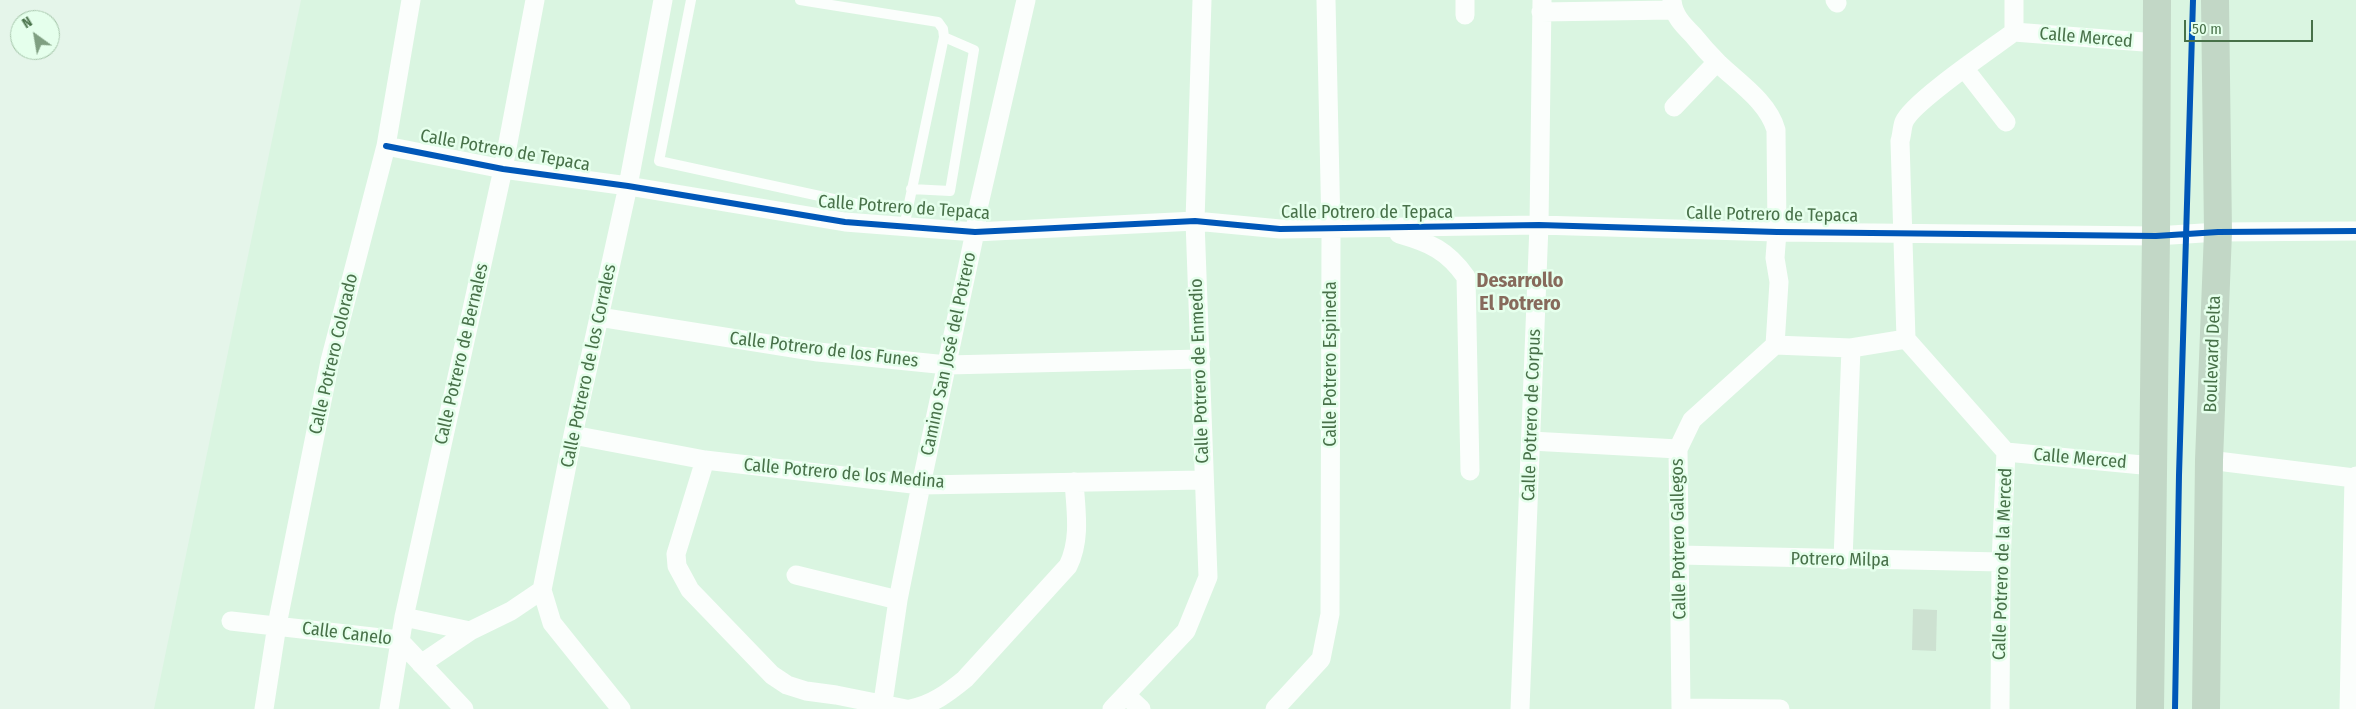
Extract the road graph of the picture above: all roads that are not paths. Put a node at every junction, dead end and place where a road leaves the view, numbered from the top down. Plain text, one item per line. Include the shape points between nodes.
1 (410, 0) edge
2 (535, 0) edge
3 (662, 0) edge
4 (691, 0) edge
5 (800, 0) edge
6 (1026, 0) edge
7 (1202, 0) edge
8 (1326, 0) edge
9 (2014, 0) edge
10 (2157, 0) edge
11 (2215, 0) edge
12 (1672, 5) edge
13 (1542, 6) edge
14 (2014, 32) junction
15 (944, 36) junction
16 (2157, 43) junction
17 (1717, 62) junction
18 (1964, 68) junction
19 (1674, 107) dead end
20 (2006, 122) dead end
21 (386, 146) junction
22 (503, 170) junction
23 (628, 186) junction
24 (911, 189) junction
25 (908, 207) junction
26 (1196, 221) junction
27 (1539, 225) junction
28 (904, 227) junction
29 (1331, 229) junction
30 (1384, 229) junction
31 (2356, 231) edge
32 (976, 232) junction
33 (1777, 232) junction
34 (1904, 232) junction
35 (2218, 232) junction
36 (2156, 236) junction
37 (599, 316) junction
38 (1906, 339) junction
39 (1775, 345) junction
40 (1851, 348) junction
41 (1201, 360) junction
42 (947, 365) junction
43 (573, 435) junction
44 (1531, 440) junction
45 (1678, 449) junction
46 (2006, 452) junction
47 (705, 460) junction
48 (2209, 460) junction
49 (2153, 466) junction
50 (1470, 471) dead end
51 (2355, 476) edge
52 (1203, 480) junction
53 (1074, 482) junction
54 (920, 484) junction
55 (1679, 555) junction
56 (1843, 560) junction
57 (2001, 562) junction
58 (796, 575) dead end
59 (542, 590) junction
60 (898, 600) junction
61 (404, 617) junction
62 (231, 621) dead end
63 (277, 626) junction
64 (470, 631) junction
65 (400, 640) junction
66 (2353, 662) edge
67 (421, 664) junction
68 (1126, 695) junction
69 (882, 707) edge
70 (264, 709) edge
71 (390, 709) edge
72 (464, 709) edge
73 (621, 709) edge
74 (908, 709) edge
75 (1112, 709) edge
76 (1141, 709) edge
77 (1275, 709) edge
78 (1520, 709) edge
79 (1681, 709) edge
80 (1780, 709) edge
81 (2000, 709) edge
82 (2150, 709) edge
83 (2206, 709) edge
84 (2349, 709) edge

1 - 21 street, Calle Potrero Colorado
2 - 22 street, Calle Potrero de Bernales
3 - 23 street, Calle Potrero de los Corrales
4 - 25 lane via 660,161 861,205
5 - 15 lane via 938,22
6 - 32 street, Camino San José del Potrero via 979,204
7 - 26 street, Calle Potrero de Enmedio
8 - 29 street, Calle Potrero Espineda
9 - 14 street
10 - 16 main road
11 - 35 main road, Boulevard Delta
12 - 13 street
12 - 17 street
13 - 27 street, Calle Potrero de Corpus
14 - 16 street, Calle Merced
14 - 18 street
15 - 24 lane
15 - 24 lane via 974,50 950,191
16 - 36 main road
17 - 19 street
17 - 33 street via 1772,118 1776,130
18 - 20 street
18 - 34 street via 1904,120 1900,141
21 - 22 street, Calle Potrero de Tepaca
21 - 63 street, Calle Potrero Colorado via 330,361
22 - 23 street, Calle Potrero de Tepaca
22 - 61 street, Calle Potrero de Bernales
23 - 28 street, Calle Potrero de Tepaca via 845,222
23 - 37 street, Calle Potrero de los Corrales
24 - 25 lane
25 - 28 lane
26 - 29 street, Calle Potrero de Tepaca via 1280,229
26 - 32 street, Calle Potrero de Tepaca
26 - 41 street, Calle Potrero de Enmedio
27 - 30 street, Calle Potrero de Tepaca
27 - 33 street, Calle Potrero de Tepaca
27 - 44 street, Calle Potrero de Corpus
28 - 32 street, Calle Potrero de Tepaca
29 - 30 street, Calle Potrero de Tepaca
29 - 77 street, Calle Potrero Espineda via 1330,614 1321,660
30 - 50 street via 1431,244 1455,261 1466,277
31 - 35 street, Calle Potrero de Tepaca
32 - 42 street, Camino San José del Potrero
33 - 34 street, Calle Potrero de Tepaca
33 - 39 street via 1775,258 1779,307
34 - 36 street, Calle Potrero de Tepaca
34 - 38 street
35 - 36 street, Calle Potrero de Tepaca
35 - 48 main road, Boulevard Delta
36 - 49 main road
37 - 42 street, Calle Potrero de los Funes via 818,352
37 - 43 street, Calle Potrero de los Corrales
38 - 40 street
38 - 46 street, Calle Potrero de la Merced
39 - 40 street
39 - 45 street, Calle Potrero Gallegos via 1692,420
40 - 56 street
41 - 42 street, Calle Potrero de los Funes
41 - 52 street, Calle Potrero de Enmedio
42 - 54 street, Camino San José del Potrero
43 - 47 street, Calle Potrero de los Medina
43 - 59 street, Calle Potrero de los Corrales
44 - 45 street
44 - 78 street, Calle Potrero de Corpus
45 - 55 street, Calle Potrero Gallegos
46 - 49 street, Calle Merced
46 - 57 street, Calle Potrero de la Merced
47 - 54 street, Calle Potrero de los Medina
47 - 69 street via 676,554 677,566 690,590 762,666 787,685
48 - 51 street
48 - 83 main road, Boulevard Delta
49 - 82 main road
51 - 66 street
52 - 53 street, Calle Potrero de los Medina
52 - 68 street, Calle Potrero de Enmedio via 1208,577 1200,601 1186,631
53 - 54 street, Calle Potrero de los Medina
53 - 74 street via 1077,535 1075,552 1068,566 965,679 946,695
54 - 60 street, Camino San José del Potrero
55 - 56 street, Potrero Milpa
55 - 79 street, Calle Potrero Gallegos
56 - 57 street, Potrero Milpa
57 - 81 street, Calle Potrero de la Merced
58 - 60 street
59 - 64 street
59 - 73 street, Calle Potrero de los Corrales via 552,623
60 - 69 street, Camino San José del Potrero
61 - 64 street
61 - 65 street, Calle Potrero de Bernales
62 - 63 street, Calle Canelo
63 - 65 street, Calle Canelo
63 - 70 street, Calle Potrero Colorado
64 - 67 street
65 - 67 street, Calle Canelo
65 - 71 street, Calle Potrero de Bernales
66 - 84 street
67 - 72 street, Calle Canelo
68 - 75 street, Calle Potrero de Enmedio
68 - 76 street
69 - 74 street
79 - 80 street

